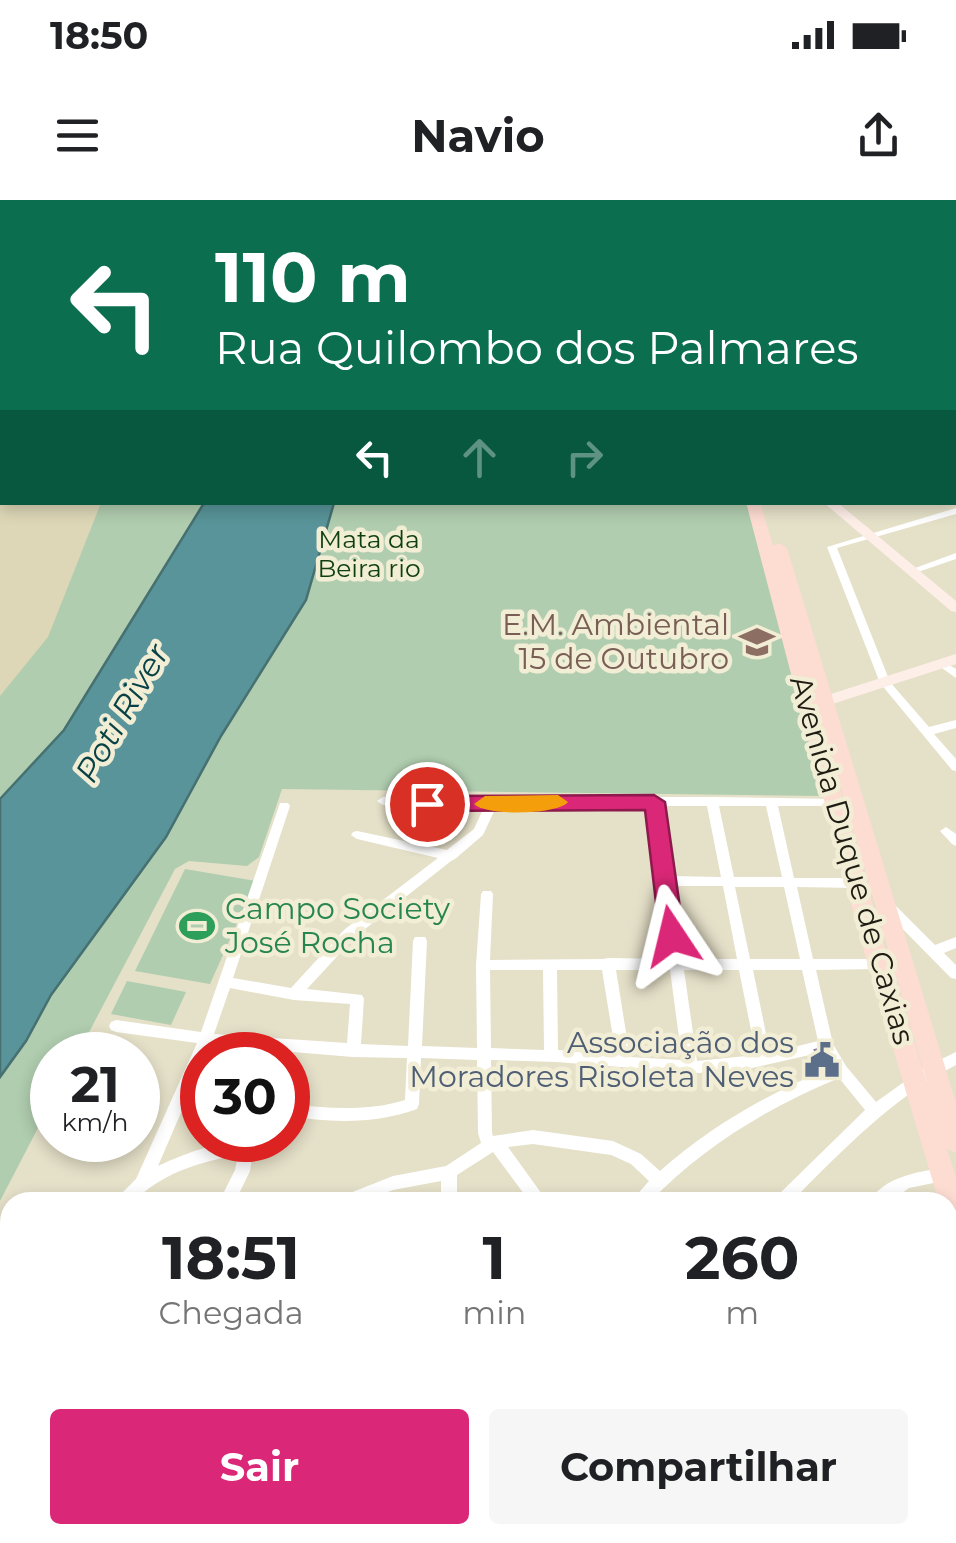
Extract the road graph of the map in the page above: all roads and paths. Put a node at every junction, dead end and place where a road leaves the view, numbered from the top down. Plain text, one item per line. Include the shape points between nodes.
1 (754, 505) edge
2 (768, 505) edge
3 (837, 505) edge
4 (956, 511) edge
5 (872, 536) junction
6 (956, 556) edge
7 (912, 570) junction
8 (955, 606) edge
9 (949, 661) edge
10 (956, 676) edge
11 (886, 682) junction
12 (817, 704) junction
13 (956, 724) edge
14 (926, 732) junction
15 (954, 763) edge
16 (712, 801) junction
17 (384, 802) dead end
18 (654, 802) junction
19 (771, 802) junction
20 (834, 802) junction
21 (492, 804) junction
22 (284, 806) dead end
23 (356, 835) dead end
24 (451, 856) junction
25 (663, 881) junction
26 (727, 882) junction
27 (788, 882) junction
28 (856, 884) junction
29 (487, 894) dead end
30 (884, 902) junction
31 (420, 941) dead end
32 (956, 942) edge
33 (936, 951) junction
34 (608, 963) junction
35 (808, 963) junction
36 (484, 964) junction
37 (550, 964) junction
38 (676, 964) junction
39 (742, 964) junction
40 (878, 964) junction
41 (956, 974) edge
42 (226, 982) junction
43 (294, 994) junction
44 (116, 1026) dead end
45 (208, 1032) edge
46 (180, 1036) edge
47 (826, 1045) junction
48 (310, 1048) edge
49 (354, 1051) junction
50 (416, 1052) junction
51 (484, 1054) junction
52 (551, 1056) junction
53 (764, 1060) junction
54 (624, 1061) junction
55 (690, 1064) junction
56 (935, 1069) edge
57 (841, 1070) junction
58 (180, 1103) edge
59 (873, 1109) junction
60 (310, 1113) edge
61 (956, 1142) edge
62 (492, 1143) junction
63 (185, 1162) edge
64 (244, 1162) edge
65 (449, 1172) junction
66 (943, 1175) junction
67 (659, 1180) junction
68 (143, 1182) junction
69 (134, 1192) edge
70 (233, 1192) edge
71 (372, 1192) edge
72 (449, 1192) edge
73 (531, 1192) edge
74 (649, 1192) edge
75 (791, 1192) edge
76 (891, 1192) edge
77 (948, 1192) edge

1 - 12 main road, Avenida Duque de Caxias
2 - 12 main road, Avenida Duque de Caxias
3 - 5 street
4 - 5 street
5 - 7 street
5 - 11 street via 834,544 832,550
6 - 7 street
7 - 8 street
9 - 10 street
9 - 11 street
11 - 12 street
11 - 14 street
12 - 20 main road, Avenida Duque de Caxias
12 - 30 main road, Avenida Duque de Caxias
13 - 14 street
14 - 15 street
16 - 18 street
16 - 19 street
16 - 26 street
17 - 21 street
18 - 21 street
18 - 25 street
19 - 20 street
19 - 27 street
20 - 28 main road, Avenida Duque de Caxias
21 - 24 street via 479,832
22 - 42 street
23 - 24 street
24 - 43 street via 350,933
25 - 26 street
25 - 38 street
26 - 27 street
26 - 39 street
27 - 28 street
27 - 35 street
28 - 40 main road, Avenida Duque de Caxias
29 - 36 street
30 - 33 street
30 - 56 main road, Avenida Duque de Caxias
31 - 50 street
32 - 33 street
33 - 41 street
34 - 37 street
34 - 38 street
34 - 54 street
35 - 39 street
35 - 40 street
35 - 47 street
36 - 37 street
36 - 51 street
37 - 52 street
38 - 39 street
38 - 55 street
39 - 53 street
40 - 56 main road, Avenida Duque de Caxias
42 - 43 street
42 - 45 street
43 - 49 street via 356,998
44 - 46 street
47 - 53 street
47 - 57 street
48 - 49 street
49 - 50 street
50 - 51 street
50 - 60 street via 412,1104
51 - 52 street
51 - 62 street via 485,1133
52 - 54 street
53 - 55 street
54 - 55 street
56 - 59 street
56 - 61 main road, Avenida Duque de Caxias
56 - 66 main road, Avenida Duque de Caxias
57 - 59 street
57 - 67 street via 775,1101
58 - 68 street
59 - 75 street
62 - 65 street
62 - 67 street via 533,1137 613,1148
62 - 73 street
63 - 68 street
64 - 70 street
65 - 71 street
65 - 72 street
66 - 76 street via 906,1181
66 - 77 main road, Avenida Duque de Caxias
67 - 74 street
68 - 69 street

